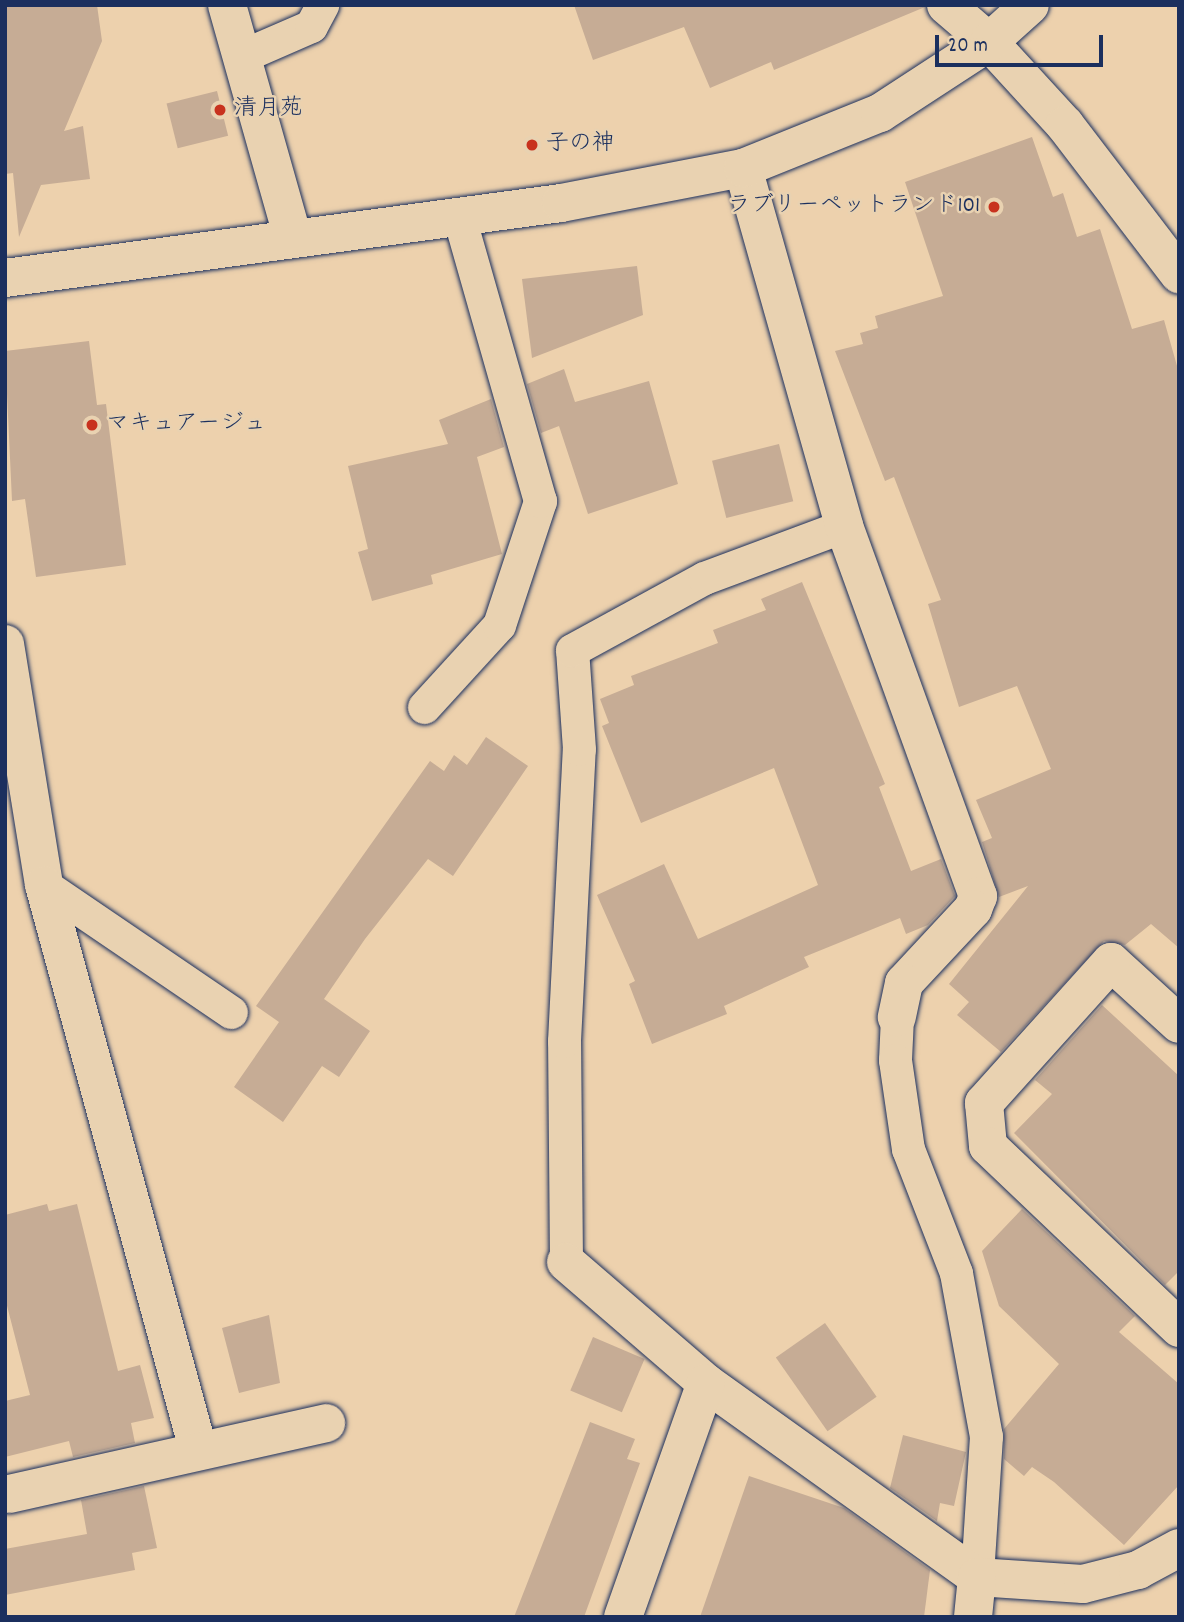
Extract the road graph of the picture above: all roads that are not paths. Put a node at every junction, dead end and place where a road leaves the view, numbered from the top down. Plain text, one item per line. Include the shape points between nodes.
1 (227, 5) edge
2 (322, 5) edge
3 (946, 5) edge
4 (1030, 5) edge
5 (989, 42) junction
6 (242, 56) junction
7 (743, 168) junction
8 (459, 217) junction
9 (292, 235) junction
10 (1179, 274) edge
11 (5, 278) edge
12 (844, 526) junction
13 (5, 644) edge
14 (425, 707) dead end
15 (15, 764) edge
16 (44, 885) junction
17 (231, 1013) dead end
18 (897, 1017) joint
19 (1179, 1024) edge
20 (566, 1262) joint
21 (1179, 1328) edge
22 (706, 1383) junction
23 (326, 1423) dead end
24 (198, 1449) junction
25 (9, 1493) dead end
26 (1179, 1548) edge
27 (977, 1577) junction
28 (623, 1617) edge
29 (972, 1617) edge

1 - 6 street
2 - 6 lane via 311,26
3 - 5 street
4 - 5 street
5 - 7 street via 880,113
5 - 10 street via 1065,125
6 - 9 street
7 - 8 street
7 - 12 street
8 - 9 street
8 - 14 lane via 540,502 499,625
9 - 11 street
12 - 18 street via 978,895 973,909 904,983
12 - 20 lane via 704,578 572,650 579,749 564,1041
13 - 15 street
15 - 16 street
16 - 17 lane
16 - 24 street
18 - 27 lane via 895,1060 908,1149 956,1273 986,1436
19 - 21 street via 1111,962 985,1103 988,1146
20 - 22 street
22 - 27 street
22 - 28 street
23 - 24 street
24 - 25 street
26 - 27 street via 1138,1570 1083,1584
27 - 29 street

